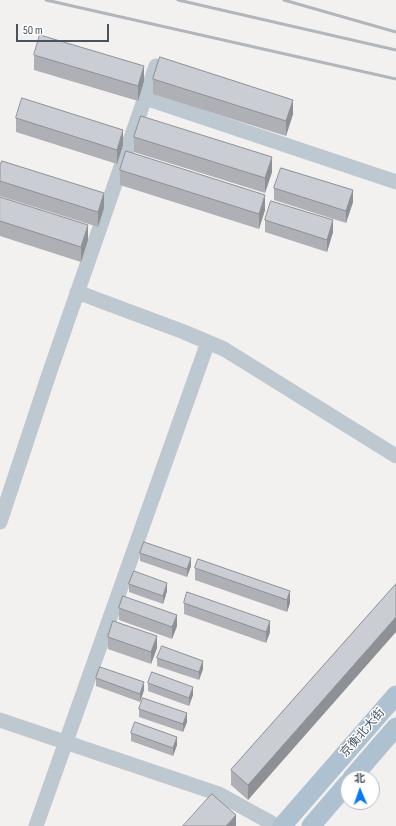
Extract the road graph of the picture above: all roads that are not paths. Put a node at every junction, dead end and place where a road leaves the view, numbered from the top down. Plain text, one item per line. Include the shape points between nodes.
1 (156, 66) edge
2 (145, 98) junction
3 (396, 182) edge
4 (78, 292) junction
5 (208, 342) junction
6 (396, 456) edge
7 (0, 522) edge
8 (396, 695) edge
9 (0, 720) edge
10 (396, 727) edge
11 (66, 742) junction
12 (359, 770) edge
13 (340, 792) edge
14 (36, 826) edge
15 (278, 826) edge
16 (282, 826) edge
17 (311, 826) edge

1 - 2 street
2 - 3 street
2 - 4 street
4 - 5 street
4 - 7 street
5 - 6 street via 224,349
5 - 11 street
8 - 16 main road, 京衡北大街
9 - 11 street
10 - 12 main road, 京衡北大街
11 - 14 street
11 - 15 street via 219,794
13 - 17 main road

